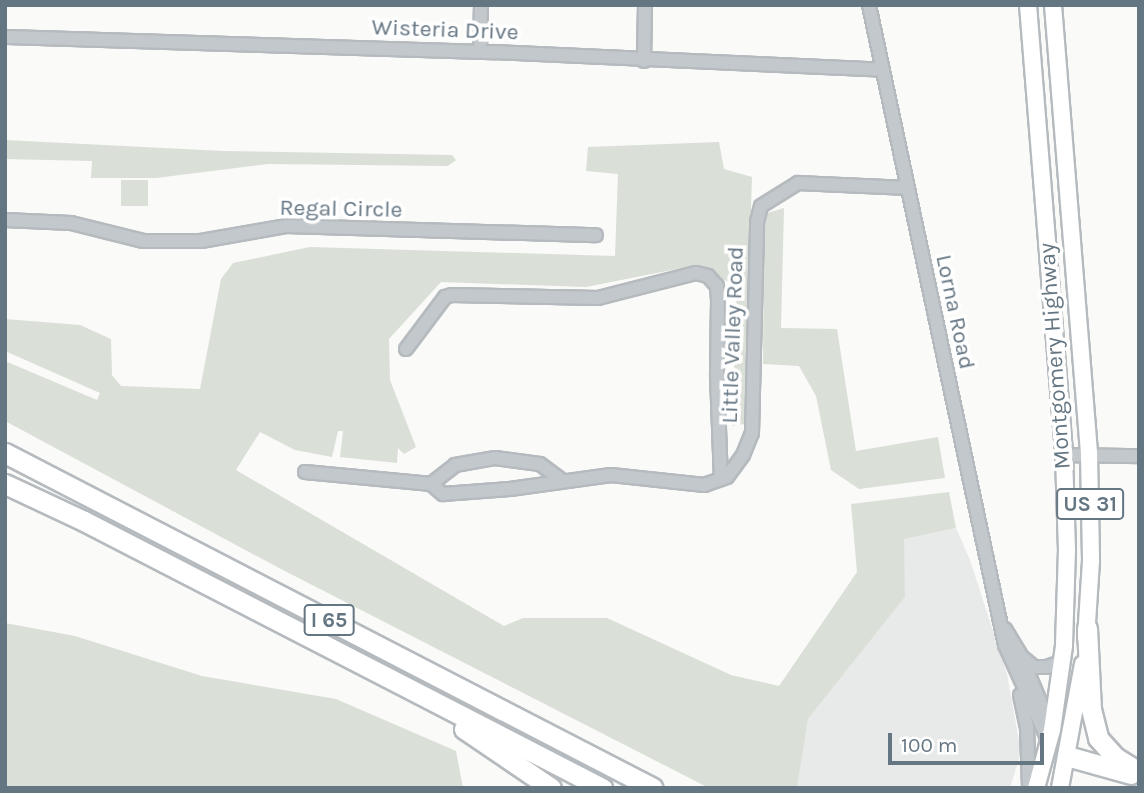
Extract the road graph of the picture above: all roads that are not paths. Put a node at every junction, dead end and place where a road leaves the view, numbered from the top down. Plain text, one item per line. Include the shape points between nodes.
1 (481, 5) edge
2 (645, 5) edge
3 (869, 5) edge
4 (1028, 5) edge
5 (1053, 5) edge
6 (5, 37) edge
7 (480, 52) junction
8 (644, 61) junction
9 (883, 70) junction
10 (908, 188) junction
11 (5, 220) edge
12 (596, 236) dead end
13 (406, 349) dead end
14 (5, 453) edge
15 (1089, 454) junction
16 (1064, 455) junction
17 (1139, 456) edge
18 (305, 472) dead end
19 (721, 479) junction
20 (561, 480) junction
21 (5, 484) edge
22 (431, 484) junction
23 (1003, 626) junction
24 (1087, 628) junction
25 (1021, 656) junction
26 (1060, 662) junction
27 (378, 672) junction
28 (1019, 681) junction
29 (1050, 736) junction
30 (1064, 771) edge
31 (1139, 774) edge
32 (551, 788) edge
33 (602, 788) edge
34 (653, 788) edge
35 (1029, 788) edge
36 (1037, 788) edge
37 (1131, 788) edge

1 - 7 street
2 - 8 street
3 - 9 street, Lorna Road
4 - 16 main road, Montgomery Highway / US 31
5 - 15 main road, Montgomery Highway / US 31
6 - 7 street, Wisteria Drive
7 - 8 street, Wisteria Drive
8 - 9 street, Wisteria Drive
9 - 10 street, Lorna Road
10 - 19 street, Little Valley Road via 798,183 761,206 752,433 743,455
10 - 23 street, Lorna Road via 985,563
11 - 12 street, Regal Circle via 72,223 143,241 201,241 286,226
13 - 19 street via 444,297 452,295 598,298 696,273 708,276 717,286 718,301
14 - 34 highway, I 65
15 - 16 street
15 - 17 street
15 - 24 main road, Montgomery Highway / US 31
16 - 26 main road, Montgomery Highway / US 31 via 1067,549
18 - 22 street
19 - 20 street via 704,485 611,475
20 - 22 street via 443,494
20 - 22 street via 540,464 495,458 455,465
21 - 27 highway, I 65
23 - 25 street, Lorna Road
23 - 28 street, Lorna Road
24 - 30 main road, Montgomery Highway / US 31
24 - 31 highway via 1091,709 1098,738
25 - 26 street via 1034,667
25 - 29 street, Lorna Road
26 - 29 main road, Montgomery Highway / US 31
27 - 32 highway
27 - 33 highway, I 65
28 - 29 street, Lorna Road
28 - 35 street via 1027,727
29 - 30 main road
29 - 36 main road, Montgomery Highway / US 31
30 - 31 highway
30 - 37 highway

